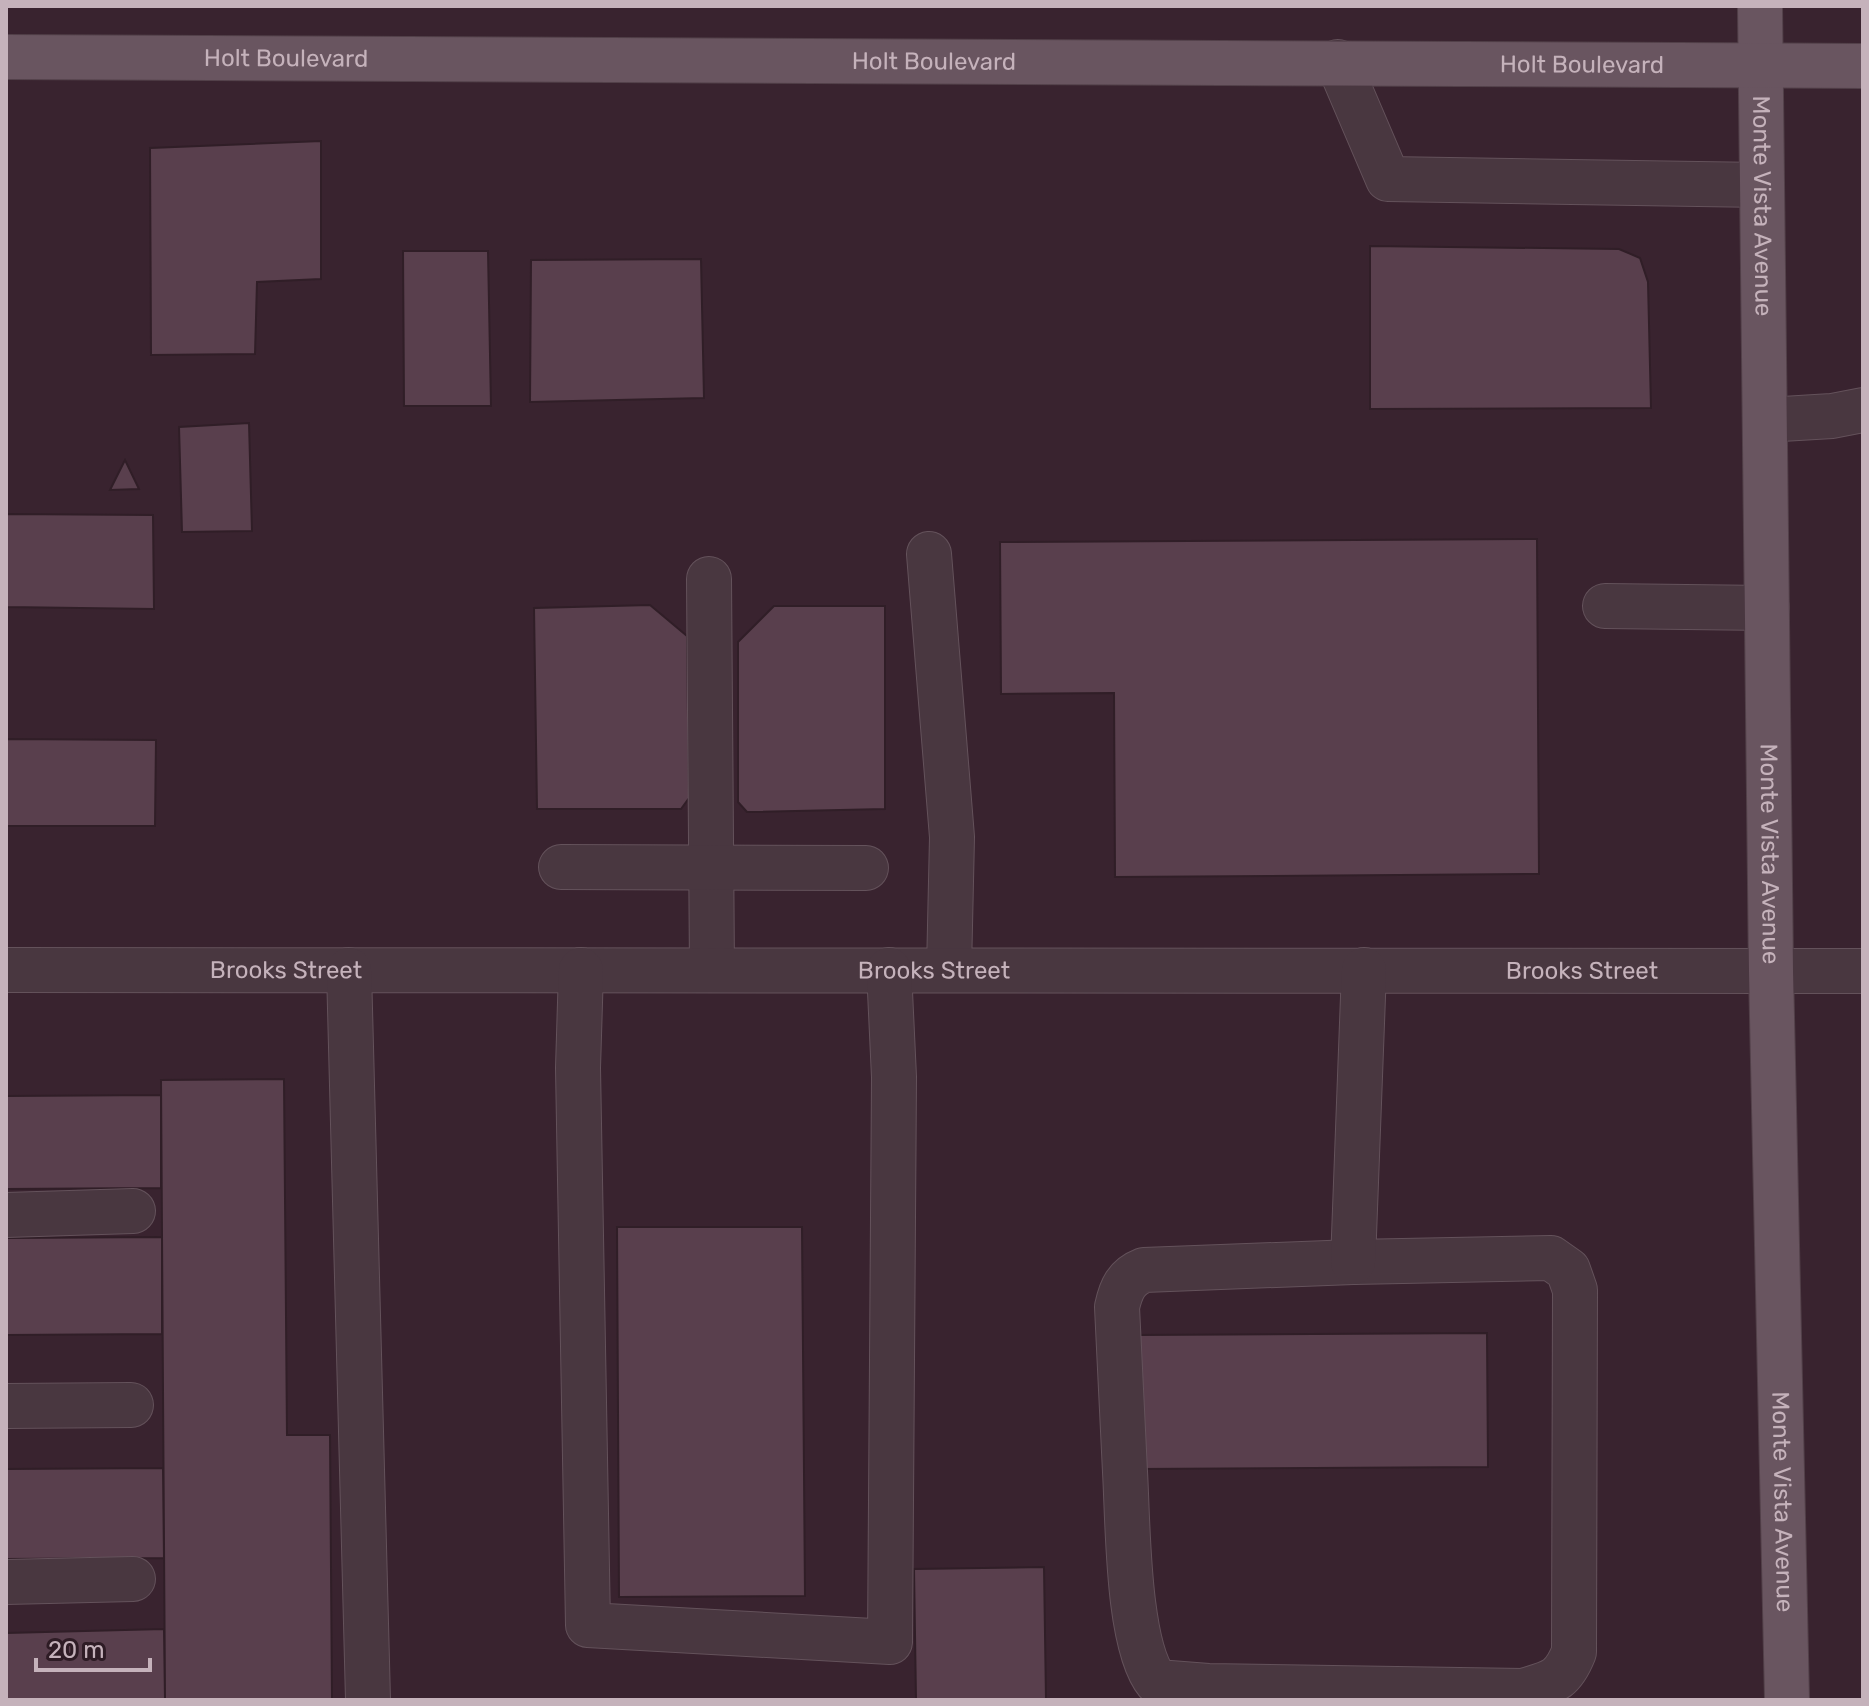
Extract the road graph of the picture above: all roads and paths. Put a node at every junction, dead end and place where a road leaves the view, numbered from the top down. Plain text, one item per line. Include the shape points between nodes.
1 (1760, 6) edge
2 (6, 57) edge
3 (1338, 62) junction
4 (1863, 66) edge
5 (1761, 67) junction
6 (1762, 185) junction
7 (1863, 410) edge
8 (1765, 420) junction
9 (929, 554) dead end
10 (709, 579) dead end
11 (1605, 606) dead end
12 (1767, 608) junction
13 (561, 867) dead end
14 (711, 868) junction
15 (866, 868) dead end
16 (6, 970) edge
17 (349, 970) junction
18 (581, 970) junction
19 (712, 970) junction
20 (889, 970) junction
21 (949, 970) junction
22 (1364, 970) junction
23 (1771, 971) junction
24 (1863, 971) edge
25 (133, 1211) dead end
26 (6, 1215) edge
27 (1353, 1262) junction
28 (131, 1405) dead end
29 (6, 1406) edge
30 (133, 1579) dead end
31 (6, 1582) edge
32 (368, 1700) edge
33 (1787, 1700) edge

1 - 5 main road, Monte Vista Avenue
2 - 3 main road, Holt Boulevard
3 - 5 main road, Holt Boulevard
3 - 6 street via 1388,179
4 - 5 main road, Holt Boulevard
5 - 6 main road, Monte Vista Avenue
6 - 8 main road, Monte Vista Avenue
7 - 8 street
8 - 12 main road, Monte Vista Avenue
9 - 21 street via 952,837
10 - 14 street
11 - 12 street
12 - 23 main road, Monte Vista Avenue
13 - 14 street
14 - 15 street
14 - 19 street
16 - 17 street, Brooks Street
17 - 18 street, Brooks Street
17 - 32 street
18 - 19 street, Brooks Street
18 - 20 street via 578,1068 588,1625 890,1642 894,1077
19 - 20 street, Brooks Street
20 - 21 street, Brooks Street
21 - 22 street, Brooks Street
22 - 23 street, Brooks Street
22 - 27 street
23 - 24 street, Brooks Street
23 - 33 main road, Monte Vista Avenue
25 - 26 street
27 - 27 street via 1551,1258 1568,1270 1575,1290 1576,1589 1574,1652 1560,1679 1523,1691 1491,1691 1208,1686 1157,1682 1149,1673 1131,1581 1120,1292 1144,1270
28 - 29 street
30 - 31 street

